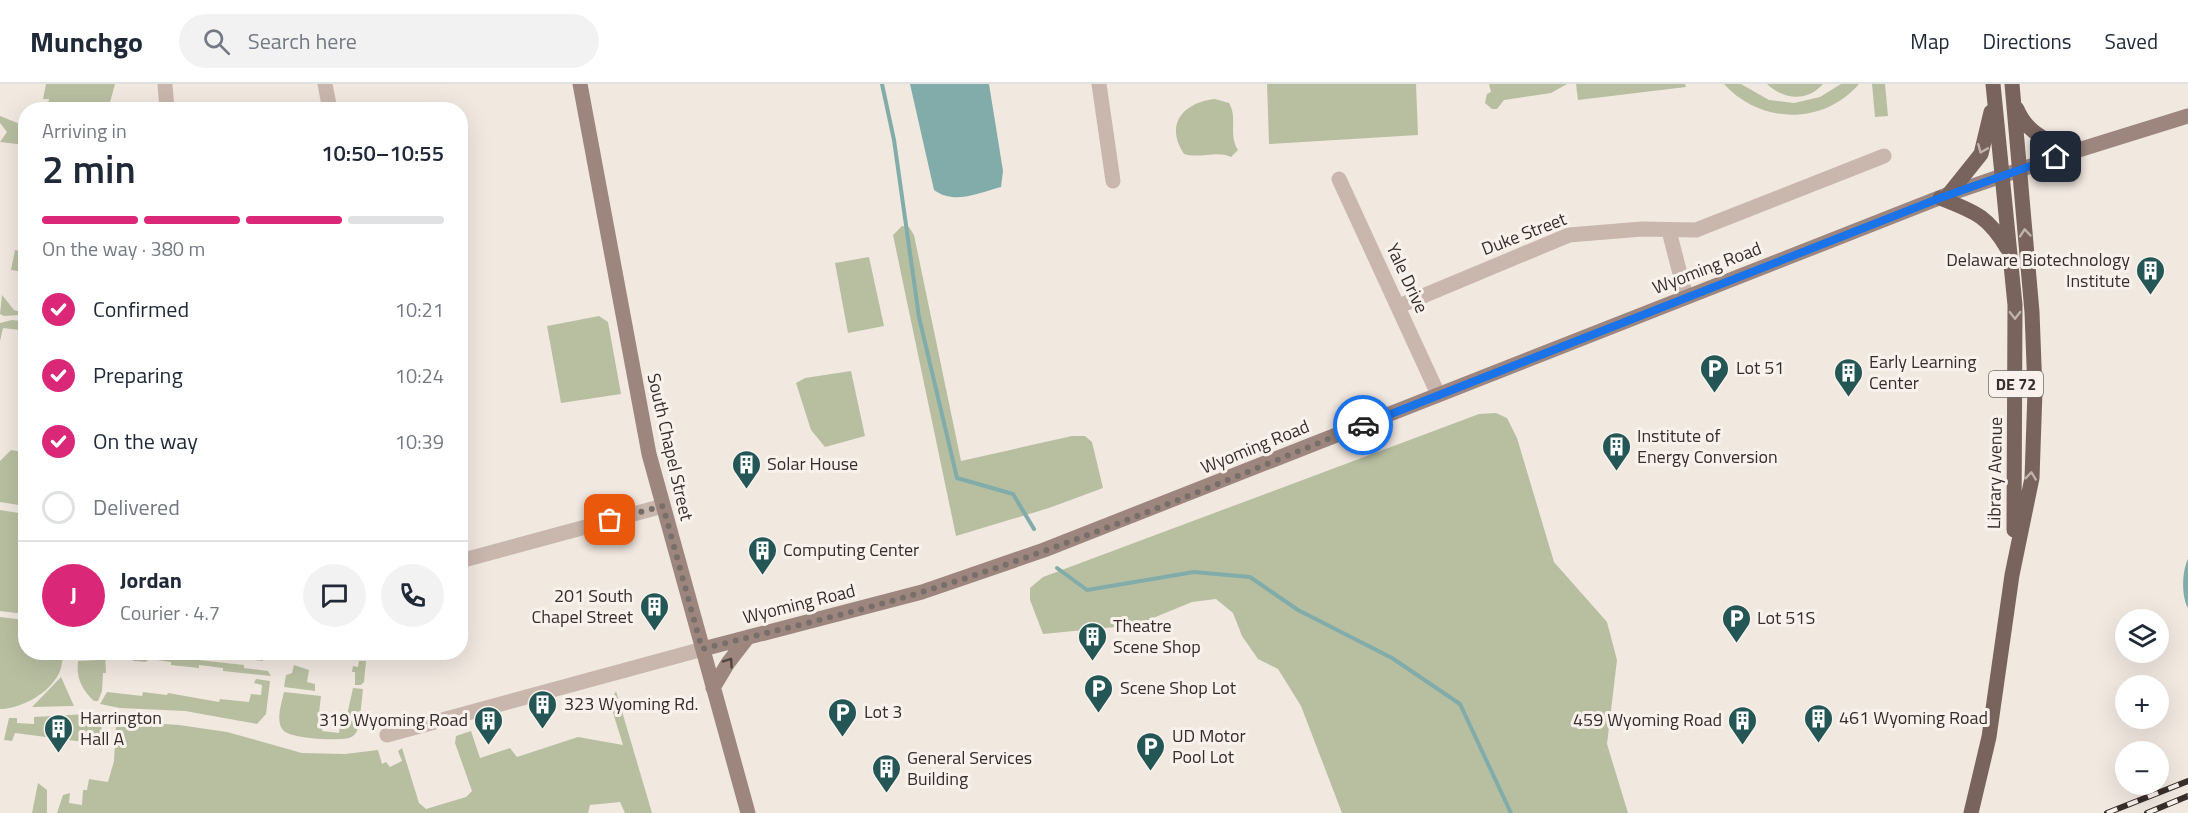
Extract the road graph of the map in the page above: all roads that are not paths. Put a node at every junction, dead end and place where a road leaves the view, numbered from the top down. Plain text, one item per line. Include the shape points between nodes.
1 (165, 84) edge
2 (325, 84) edge
3 (580, 84) edge
4 (1099, 84) edge
5 (2012, 84) edge
6 (1994, 89) edge
7 (2014, 100) junction
8 (167, 102) edge
9 (328, 102) edge
10 (2188, 116) edge
11 (2072, 152) junction
12 (1884, 156) dead end
13 (2020, 170) junction
14 (2002, 176) junction
15 (1339, 179) dead end
16 (1113, 181) dead end
17 (1945, 196) junction
18 (1669, 231) junction
19 (2009, 252) junction
20 (1686, 297) junction
21 (1399, 306) junction
22 (1438, 394) junction
23 (663, 506) junction
24 (468, 559) edge
25 (2012, 575) junction
26 (748, 637) junction
27 (702, 649) junction
28 (713, 688) junction
29 (387, 735) dead end
30 (748, 813) edge
31 (1971, 813) edge

1 - 8 street
2 - 9 street
3 - 23 street, South Chapel Street via 644,432
4 - 16 street
5 - 7 main road, Library Avenue / DE 72
6 - 14 main road, Library Avenue / DE 72
6 -> 17 main road via 1981,154
7 - 11 main road via 2022,121 2030,129
7 - 13 main road, Library Avenue / DE 72
10 - 11 street, Wyoming Road
11 - 13 street, Wyoming Road
12 - 18 street, Duke Street via 1696,230
13 - 14 street, Wyoming Road
25 -> 13 main road, Library Avenue / DE 72 via 2032,478 2035,391
14 - 17 street, Wyoming Road
14 - 19 main road, Library Avenue / DE 72
15 - 21 street, Yale Drive
17 - 19 main road via 1994,225
17 - 20 street, Wyoming Road
18 - 20 street
18 - 21 street, Duke Street via 1642,229 1569,235
19 -> 25 main road, Library Avenue / DE 72 via 2016,371
20 - 22 street, Wyoming Road
21 - 22 street, Yale Drive
22 - 26 street, Wyoming Road via 1044,550 922,592
23 - 24 street
23 - 27 street, South Chapel Street
25 - 31 main road, Library Avenue / DE 72 via 1989,737
26 - 27 street, Wyoming Road
28 -> 26 street
27 - 28 street, South Chapel Street
27 - 29 street, Wyoming Road
28 - 30 street, South Chapel Street

